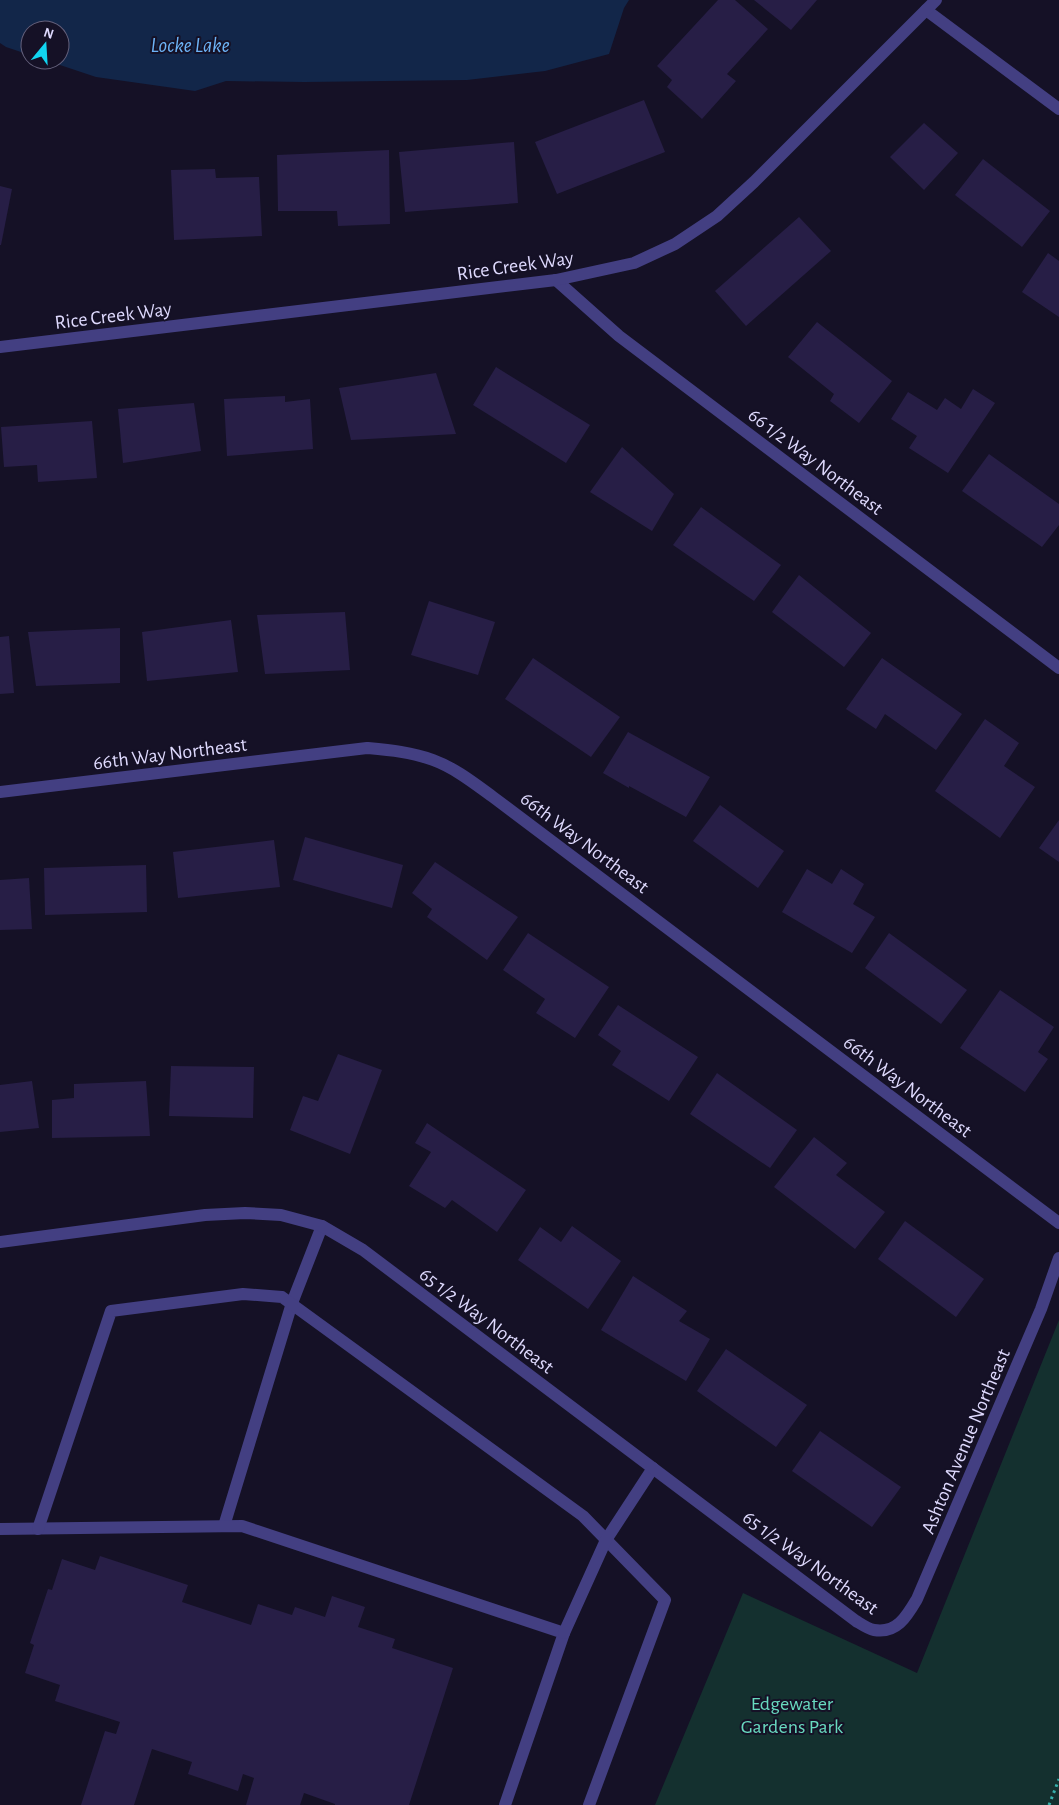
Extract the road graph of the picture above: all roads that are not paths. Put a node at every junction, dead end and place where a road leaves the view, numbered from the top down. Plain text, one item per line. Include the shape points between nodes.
1 (936, 0) edge
2 (926, 10) junction
3 (1059, 109) edge
4 (556, 280) junction
5 (0, 347) edge
6 (1059, 668) edge
7 (0, 792) edge
8 (1059, 1223) edge
9 (322, 1226) junction
10 (0, 1242) edge
11 (1059, 1258) edge
12 (292, 1303) junction
13 (653, 1468) junction
14 (224, 1526) junction
15 (38, 1529) junction
16 (0, 1530) edge
17 (606, 1540) junction
18 (891, 1629) joint
19 (564, 1633) junction
20 (505, 1805) edge
21 (589, 1805) edge

1 - 2 street, Rice Creek Way
2 - 3 street
2 - 4 street, Rice Creek Way via 717,216 675,244 634,263
4 - 5 street, Rice Creek Way
4 - 6 street, 66 1/2 Way Northeast via 619,336
7 - 8 street, 66th Way Northeast via 367,748 399,751 434,760 493,797
9 - 10 street, 65 1/2 Way Northeast via 281,1214 245,1213 205,1215
9 - 12 street
9 - 13 street, 65 1/2 Way Northeast via 363,1250
11 - 18 street, Ashton Avenue Northeast via 1041,1308 917,1600 905,1620
12 - 14 street
12 - 15 street via 282,1297 243,1294 111,1311
12 - 17 street via 583,1516
13 - 17 street
13 - 18 street, 65 1/2 Way Northeast via 856,1621 873,1630
14 - 15 street
14 - 19 street via 242,1526
15 - 16 street
17 - 19 street
17 - 21 street via 665,1600
19 - 20 street

